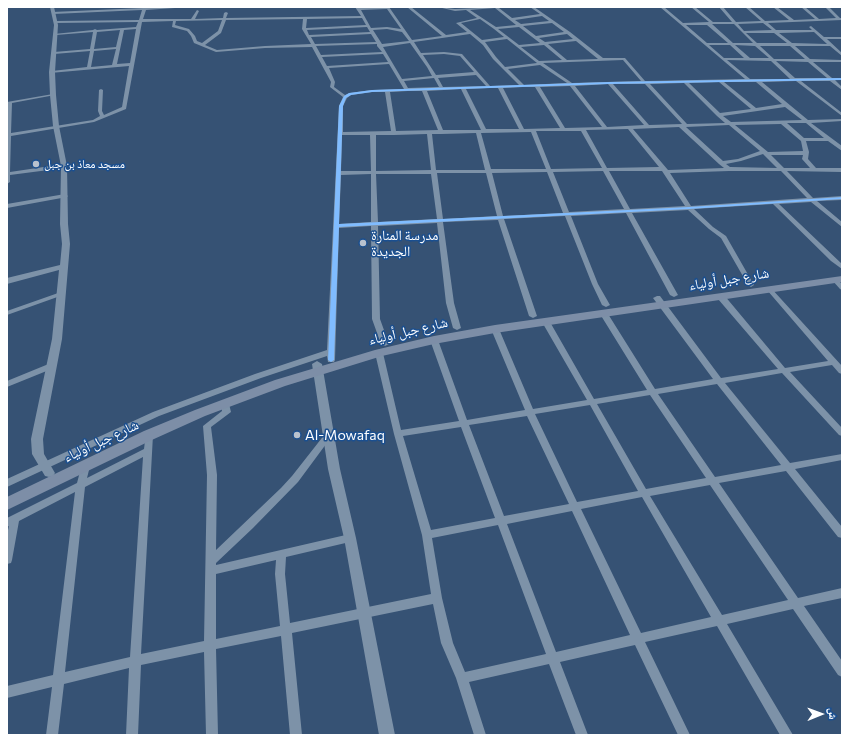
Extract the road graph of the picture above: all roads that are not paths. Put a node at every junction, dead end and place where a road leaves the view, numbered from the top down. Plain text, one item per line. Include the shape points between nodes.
1 (173, 7) edge
2 (409, 7) edge
3 (419, 7) edge
4 (440, 7) edge
5 (495, 7) edge
6 (500, 7) edge
7 (540, 7) edge
8 (662, 7) edge
9 (693, 7) edge
10 (721, 7) edge
11 (747, 7) edge
12 (775, 7) edge
13 (803, 7) edge
14 (827, 7) edge
15 (145, 8) edge
16 (358, 8) edge
17 (387, 8) edge
18 (534, 8) edge
19 (89, 9) edge
20 (117, 9) edge
21 (53, 10) edge
22 (197, 10) dead end
23 (468, 10) junction
24 (226, 13) dead end
25 (543, 16) junction
26 (362, 17) junction
27 (305, 18) junction
28 (481, 18) junction
29 (512, 19) junction
30 (166, 20) junction
31 (175, 20) junction
32 (192, 20) junction
33 (224, 20) junction
34 (818, 20) junction
35 (83, 21) junction
36 (109, 21) junction
37 (141, 21) junction
38 (793, 21) junction
39 (802, 21) junction
40 (840, 21) edge
41 (56, 22) junction
42 (552, 22) junction
43 (764, 22) junction
44 (711, 23) junction
45 (735, 23) junction
46 (683, 24) junction
47 (521, 26) junction
48 (138, 28) junction
49 (495, 28) junction
50 (122, 29) junction
51 (304, 29) junction
52 (95, 30) junction
53 (370, 30) junction
54 (404, 31) junction
55 (774, 31) junction
56 (815, 31) junction
57 (743, 32) junction
58 (470, 33) junction
59 (56, 34) junction
60 (569, 34) junction
61 (308, 36) junction
62 (446, 37) junction
63 (536, 37) junction
64 (507, 38) junction
65 (823, 38) junction
66 (842, 38) edge
67 (577, 40) junction
68 (482, 41) junction
69 (412, 42) junction
70 (378, 44) junction
71 (545, 44) junction
72 (706, 44) junction
73 (732, 44) junction
74 (757, 44) junction
75 (202, 45) junction
76 (314, 45) junction
77 (789, 45) junction
78 (831, 45) junction
79 (518, 46) junction
80 (117, 48) junction
81 (91, 50) junction
82 (54, 53) junction
83 (384, 53) junction
84 (420, 54) junction
85 (842, 54) edge
86 (320, 56) junction
87 (725, 59) junction
88 (748, 59) junction
89 (602, 60) junction
90 (774, 60) junction
91 (807, 60) junction
92 (566, 61) junction
93 (842, 61) edge
94 (391, 63) junction
95 (539, 63) junction
96 (132, 64) junction
97 (114, 66) junction
98 (326, 67) junction
99 (89, 68) junction
100 (504, 68) junction
101 (52, 72) junction
102 (478, 73) junction
103 (435, 77) junction
104 (795, 79) junction
105 (829, 79) junction
106 (842, 79) edge
107 (401, 80) junction
108 (748, 80) junction
109 (756, 80) junction
110 (720, 81) junction
111 (645, 82) junction
112 (685, 82) junction
113 (609, 83) junction
114 (571, 84) junction
115 (523, 86) junction
116 (537, 86) junction
117 (500, 87) junction
118 (463, 88) junction
119 (490, 88) junction
120 (424, 89) junction
121 (442, 89) junction
122 (842, 89) edge
123 (101, 90) dead end
124 (387, 90) junction
125 (407, 90) junction
126 (54, 95) junction
127 (345, 97) junction
128 (9, 102) edge
129 (786, 105) junction
130 (754, 109) junction
131 (719, 115) junction
132 (842, 115) edge
133 (103, 117) junction
134 (842, 120) edge
135 (806, 121) junction
136 (782, 122) junction
137 (730, 124) junction
138 (56, 126) junction
139 (684, 126) junction
140 (648, 127) junction
141 (605, 128) junction
142 (630, 128) junction
143 (583, 129) junction
144 (522, 130) junction
145 (533, 130) junction
146 (563, 130) junction
147 (481, 131) junction
148 (441, 132) junction
149 (373, 133) junction
150 (394, 133) junction
151 (429, 133) junction
152 (340, 134) junction
153 (8, 135) edge
154 (829, 139) junction
155 (803, 140) junction
156 (842, 149) edge
157 (765, 153) junction
158 (806, 153) junction
159 (8, 161) edge
160 (721, 163) junction
161 (64, 166) junction
162 (729, 169) junction
163 (551, 170) junction
164 (604, 170) junction
165 (784, 170) junction
166 (815, 170) junction
167 (842, 170) edge
168 (488, 171) junction
169 (664, 171) junction
170 (433, 172) junction
171 (338, 173) junction
172 (374, 173) junction
173 (7, 174) edge
174 (7, 182) edge
175 (65, 196) junction
176 (842, 198) edge
177 (812, 200) junction
178 (775, 203) junction
179 (7, 206) edge
180 (689, 208) junction
181 (626, 210) junction
182 (566, 214) junction
183 (501, 218) junction
184 (439, 221) junction
185 (375, 224) junction
186 (842, 225) edge
187 (336, 226) junction
188 (63, 267) junction
189 (842, 267) edge
190 (840, 280) edge
191 (7, 281) edge
192 (751, 285) junction
193 (769, 289) junction
194 (61, 294) junction
195 (674, 295) junction
196 (721, 297) junction
197 (660, 301) junction
198 (605, 309) junction
199 (7, 313) edge
200 (533, 316) junction
201 (546, 322) junction
202 (457, 328) junction
203 (495, 329) junction
204 (434, 340) junction
205 (382, 349) junction
206 (331, 356) junction
207 (835, 362) junction
208 (51, 366) junction
209 (318, 368) junction
210 (784, 371) junction
211 (842, 371) edge
212 (720, 381) junction
213 (7, 384) edge
214 (653, 393) junction
215 (593, 403) junction
216 (225, 404) junction
217 (530, 413) junction
218 (464, 424) junction
219 (842, 433) edge
220 (398, 434) junction
221 (149, 436) junction
222 (328, 436) junction
223 (147, 451) junction
224 (842, 457) edge
225 (85, 466) junction
226 (787, 467) junction
227 (46, 469) junction
228 (712, 481) junction
229 (7, 483) edge
230 (80, 485) junction
231 (644, 493) junction
232 (7, 494) edge
233 (7, 504) edge
234 (574, 506) junction
235 (11, 521) edge
236 (500, 521) junction
237 (842, 534) edge
238 (427, 535) junction
239 (350, 538) junction
240 (281, 555) junction
241 (7, 560) edge
242 (211, 566) junction
243 (842, 593) edge
244 (436, 598) junction
245 (797, 604) junction
246 (364, 614) junction
247 (719, 621) junction
248 (285, 631) junction
249 (638, 640) junction
250 (210, 646) junction
251 (553, 658) junction
252 (135, 661) junction
253 (842, 671) edge
254 (462, 678) junction
255 (59, 679) junction
256 (7, 692) edge
257 (52, 735) edge
258 (132, 735) edge
259 (212, 735) edge
260 (296, 735) edge
261 (388, 735) edge
262 (480, 735) edge
263 (582, 735) edge
264 (684, 735) edge
265 (787, 735) edge

1 - 15 street
1 - 30 street
2 - 3 street
2 - 62 street
4 - 23 street
5 - 6 street
5 - 23 street
5 - 29 street
7 - 18 street
8 - 46 street
9 - 44 street
10 - 45 street
11 - 43 street
12 - 38 street
13 - 34 street
14 - 40 street
15 - 20 street
15 - 37 street
16 - 17 street
16 - 26 street
17 - 54 street
18 - 25 street
19 - 20 street
19 - 21 street
19 - 35 street
20 - 36 street
21 - 41 street
22 - 32 street
23 - 28 street
24 - 33 street
25 - 29 street
25 - 42 street
26 - 27 street
26 - 53 street
27 - 33 street
27 - 51 street
28 - 49 street
28 - 58 street via 458,23
29 - 47 street
30 - 31 street
30 - 37 street
31 - 32 street
31 - 75 street via 173,26 188,30 194,41
32 - 33 street
33 - 75 street via 218,34
34 - 39 street
34 - 40 street
35 - 36 street
35 - 41 street
36 - 37 street
37 - 48 street
38 - 39 street
38 - 43 street
39 - 56 street
41 - 59 street
42 - 47 street
42 - 60 street
43 - 45 street
43 - 55 street
44 - 45 street
44 - 46 street
44 - 73 street
45 - 57 street
46 - 72 street
47 - 49 street
47 - 63 street
48 - 50 street
48 - 96 street
49 - 64 street
50 - 52 street
50 - 80 street
51 - 53 street
51 - 61 street
52 - 59 street
52 - 81 street
53 - 54 street via 387,28
53 - 61 street
53 - 70 street
54 - 69 street
55 - 56 street
55 - 57 street
55 - 77 street
56 - 65 street
57 - 74 street
58 - 62 street
58 - 68 street
59 - 82 street
60 - 63 street
60 - 67 street
61 - 76 street
62 - 69 street
63 - 71 street
64 - 68 street
64 - 79 street
65 - 66 street
65 - 78 street
67 - 71 street
67 - 89 street
68 - 100 street
69 - 70 street
69 - 84 street
70 - 76 street
70 - 83 street
71 - 79 street
71 - 92 street
72 - 73 street
72 - 87 street
73 - 74 street
73 - 88 street
74 - 77 street
74 - 90 street
75 - 76 street via 221,51
76 - 86 street
77 - 78 street
77 - 91 street
78 - 85 street
79 - 95 street
80 - 81 street
80 - 97 street
81 - 82 street
81 - 99 street
82 - 101 street
83 - 86 street
83 - 94 street
84 - 102 street via 461,55
84 - 103 street
86 - 98 street
87 - 88 street
87 - 108 street
88 - 90 street
89 - 92 street
89 - 111 street via 625,60
90 - 91 street
90 - 104 street
91 - 93 street
91 - 105 street
92 - 95 street
94 - 98 street
94 - 107 street
95 - 100 street
95 - 114 street
96 - 97 street
96 - 133 street via 126,106
97 - 99 street
98 - 127 street via 332,87
99 - 101 street
100 - 115 street
101 - 126 street
102 - 103 street
102 - 119 street
103 - 107 street
103 - 121 street
104 - 105 street
104 - 109 street
104 - 132 street
105 - 106 street
105 - 122 street
107 - 125 street
108 - 109 street
108 - 110 street
109 - 129 street
110 - 112 street
110 - 130 street
111 - 112 street
111 - 113 street
111 - 139 street
112 - 131 street
113 - 114 street
113 - 140 street
114 - 116 street
114 - 141 street
115 - 116 street
115 - 117 street
116 - 146 street
117 - 119 street
117 - 144 street
118 - 119 street
118 - 121 street
118 - 147 street
120 - 121 street
120 - 125 street
120 - 148 street
123 - 133 street via 100,110
124 - 125 street
124 - 127 street via 358,92
124 - 150 street
126 - 128 street
126 - 138 street
127 - 152 street via 341,106
128 - 153 street
129 - 130 street
129 - 135 street
130 - 131 street
131 - 137 street
133 - 138 street via 85,123
134 - 135 street
135 - 136 street
135 - 154 street
136 - 137 street
136 - 155 street
137 - 139 street
137 - 157 street
138 - 153 street
138 - 161 street
139 - 140 street
139 - 160 street
140 - 142 street
141 - 142 street
141 - 143 street
142 - 169 street
143 - 146 street
143 - 164 street
144 - 145 street
144 - 147 street
145 - 146 street
145 - 163 street
147 - 148 street
147 - 168 street
148 - 151 street
149 - 150 street
149 - 152 street
149 - 172 street
150 - 151 street
151 - 170 street
152 - 171 street
153 - 159 street
154 - 155 street
154 - 156 street
155 - 158 street
157 - 158 street
157 - 160 street
157 - 165 street
158 - 166 street via 805,159
159 - 173 street
160 - 162 street
161 - 173 street
161 - 175 street
162 - 165 street
162 - 169 street
163 - 164 street
163 - 168 street
163 - 182 street
164 - 169 street
164 - 181 street
165 - 166 street
165 - 177 street
166 - 167 street
168 - 170 street
168 - 183 street
169 - 180 street
170 - 172 street
170 - 184 street
171 - 172 street
171 - 187 street
172 - 185 street
173 - 174 street
175 - 179 street
175 - 188 street via 66,244
176 - 177 street
177 - 178 street
177 - 186 street
178 - 180 street
178 - 189 street
180 - 181 street
180 - 192 street via 724,237
181 - 182 street
181 - 195 street
182 - 183 street
182 - 198 street
183 - 184 street
183 - 200 street
184 - 185 street
184 - 202 street via 450,303
185 - 187 street
185 - 205 street via 376,319
187 - 206 street
188 - 191 street
188 - 194 street
190 - 192 main road, شارع جبل أولياء
190 - 193 main road, شارع جبل أولياء
192 - 195 main road, شارع جبل أولياء
193 - 196 main road, شارع جبل أولياء
193 - 207 street
194 - 199 street
194 - 208 street via 57,339
195 - 197 main road, شارع جبل أولياء
196 - 197 main road, شارع جبل أولياء
196 - 210 street
197 - 198 main road, شارع جبل أولياء
197 - 212 street
198 - 200 main road, شارع جبل أولياء
198 - 201 main road, شارع جبل أولياء
198 - 214 street
200 - 202 main road, شارع جبل أولياء
201 - 203 main road, شارع جبل أولياء
201 - 215 street
202 - 205 main road, شارع جبل أولياء
203 - 204 main road, شارع جبل أولياء
203 - 217 street
204 - 205 main road, شارع جبل أولياء
204 - 218 street
205 - 206 main road, شارع جبل أولياء
205 - 209 main road, شارع جبل أولياء
205 - 220 street
206 - 209 main road, شارع جبل أولياء
206 - 227 street via 258,376 156,414
207 - 210 street
207 - 211 street
208 - 213 street
208 - 227 street via 37,438 38,454
209 - 216 main road, شارع جبل أولياء
209 - 222 street
209 - 227 main road, شارع جبل أولياء via 278,376 196,406
210 - 212 street
210 - 219 street
212 - 214 street
212 - 226 street
214 - 215 street
214 - 228 street
215 - 217 street
215 - 231 street
216 - 221 main road, شارع جبل أولياء
216 - 242 street via 227,412 207,426 212,475
217 - 218 street
217 - 234 street
218 - 220 street
218 - 236 street
220 - 238 street
221 - 223 street
221 - 225 main road, شارع جبل أولياء
222 - 239 street
222 - 242 street via 290,485
223 - 230 street
223 - 252 street
224 - 226 street
225 - 230 street
225 - 233 main road, شارع جبل أولياء
226 - 228 street
226 - 237 street
227 - 229 street
227 - 232 main road, شارع جبل أولياء
228 - 231 street
228 - 245 street
230 - 235 street
230 - 255 street
231 - 234 street
231 - 247 street
234 - 236 street
234 - 249 street
235 - 241 street
236 - 238 street
236 - 251 street
238 - 244 street
239 - 240 street
239 - 246 street
240 - 242 street
240 - 248 street
242 - 250 street
243 - 245 street
244 - 246 street
244 - 254 street via 448,648
245 - 247 street
245 - 253 street
246 - 248 street
246 - 261 street
247 - 249 street
247 - 265 street
248 - 250 street
248 - 260 street
249 - 251 street
249 - 264 street
250 - 252 street
250 - 259 street
251 - 254 street
251 - 263 street
252 - 255 street
252 - 258 street
254 - 262 street
255 - 256 street
255 - 257 street

